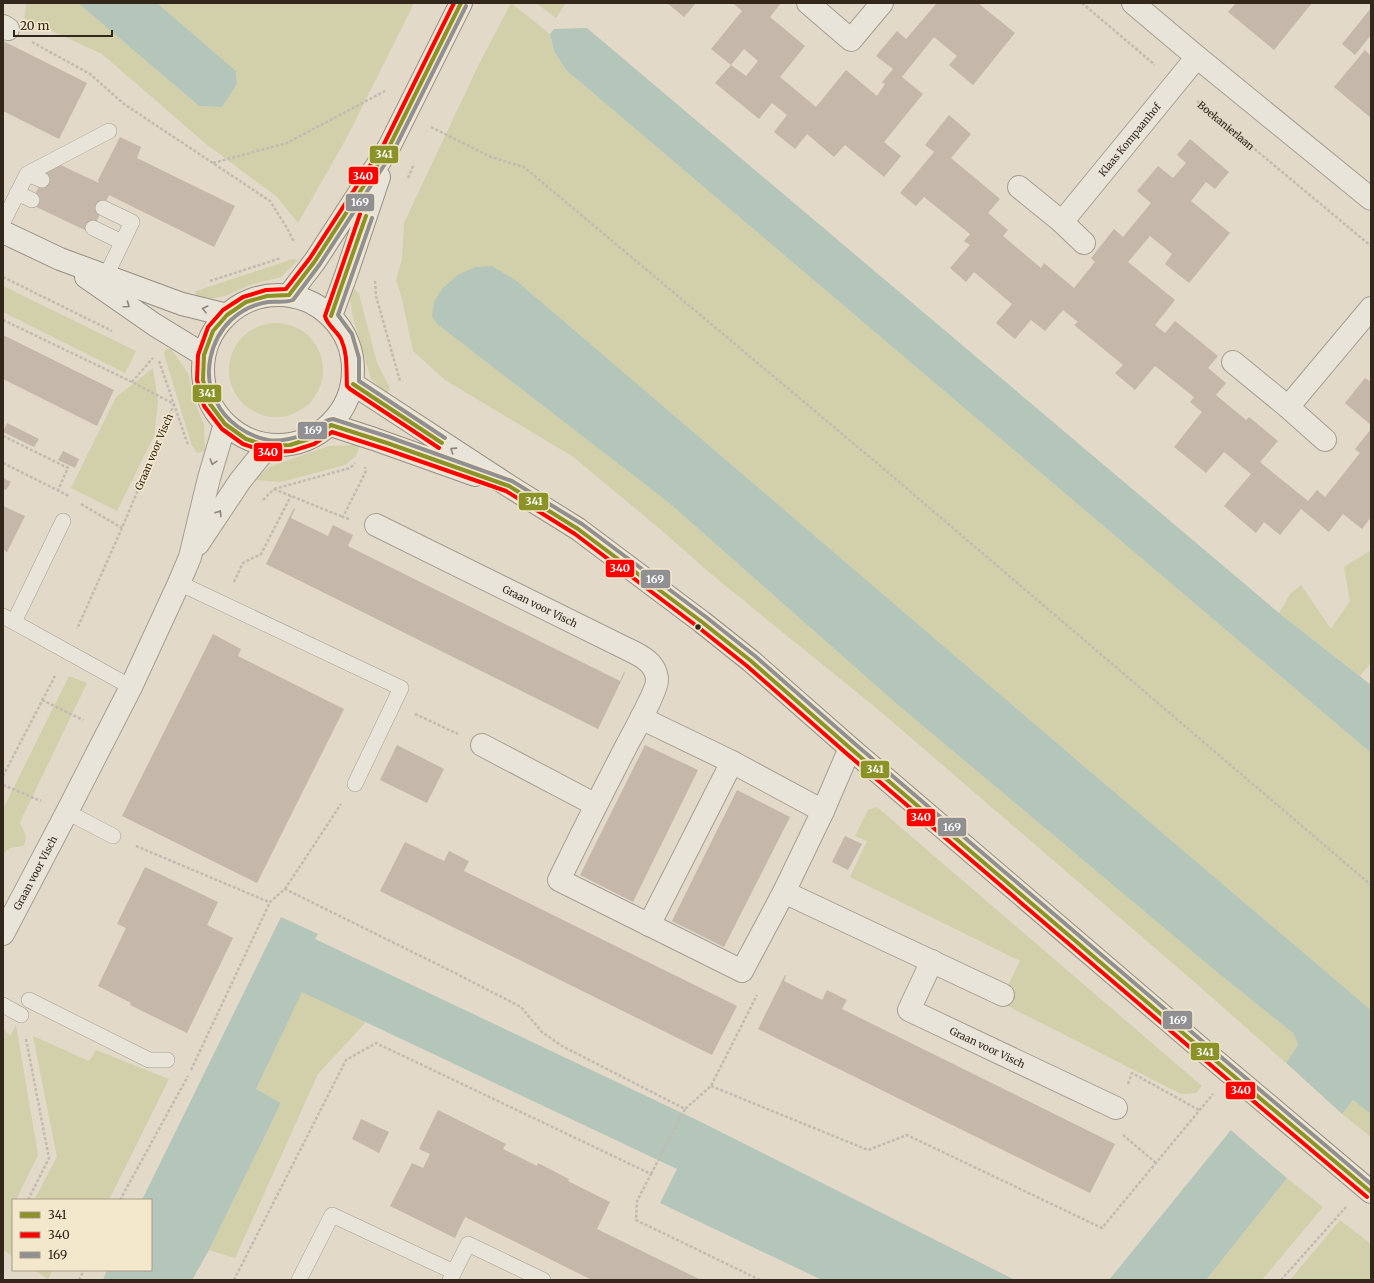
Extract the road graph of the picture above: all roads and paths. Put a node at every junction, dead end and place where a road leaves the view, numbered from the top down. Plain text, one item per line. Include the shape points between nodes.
1 (461, 3) edge
2 (808, 3) edge
3 (882, 3) edge
4 (1082, 3) edge
5 (1133, 3) edge
6 (6, 28) edge
7 (1197, 57) junction
8 (1176, 84) junction
9 (386, 90) dead end
10 (428, 126) dead end
11 (109, 131) dead end
12 (389, 147) junction
13 (213, 163) junction
14 (27, 174) junction
15 (42, 180) dead end
16 (1020, 187) dead end
17 (17, 193) junction
18 (32, 200) dead end
19 (1371, 200) edge
20 (103, 208) dead end
21 (3, 222) edge
22 (1062, 222) junction
23 (94, 228) dead end
24 (3, 232) edge
25 (122, 242) junction
26 (1084, 243) dead end
27 (296, 246) dead end
28 (1371, 246) edge
29 (3, 277) edge
30 (103, 281) junction
31 (289, 295) junction
32 (376, 296) dead end
33 (1371, 308) edge
34 (227, 315) junction
35 (331, 316) junction
36 (3, 320) edge
37 (115, 333) dead end
38 (156, 354) dead end
39 (204, 355) junction
40 (1233, 362) dead end
41 (132, 382) junction
42 (353, 384) junction
43 (402, 388) dead end
44 (1288, 407) junction
45 (225, 424) junction
46 (331, 425) junction
47 (3, 436) edge
48 (1325, 440) dead end
49 (268, 446) junction
50 (359, 459) dead end
51 (3, 463) edge
52 (365, 463) dead end
53 (509, 486) junction
54 (58, 490) junction
55 (291, 496) junction
56 (71, 497) dead end
57 (77, 501) dead end
58 (343, 517) junction
59 (63, 521) dead end
60 (376, 525) joint
61 (122, 528) junction
62 (190, 557) junction
63 (179, 583) junction
64 (224, 604) junction
65 (8, 619) edge
66 (67, 652) junction
67 (130, 687) junction
68 (42, 700) junction
69 (393, 704) junction
70 (641, 718) junction
71 (107, 733) junction
72 (482, 745) joint
73 (850, 748) junction
74 (732, 762) junction
75 (3, 776) edge
76 (355, 784) joint
77 (3, 785) edge
78 (596, 805) junction
79 (823, 811) junction
80 (67, 812) junction
81 (113, 836) joint
82 (1371, 885) edge
83 (284, 889) junction
84 (784, 892) junction
85 (270, 902) junction
86 (649, 926) junction
87 (3, 934) edge
88 (932, 961) junction
89 (742, 972) junction
90 (1003, 996) dead end
91 (29, 1000) dead end
92 (3, 1005) edge
93 (21, 1015) joint
94 (167, 1060) dead end
95 (711, 1086) junction
96 (1216, 1091) dead end
97 (1116, 1108) junction
98 (685, 1109) junction
99 (1199, 1110) junction
100 (1156, 1163) junction
101 (651, 1174) junction
102 (1371, 1192) edge
103 (28, 1199) edge
104 (121, 1199) edge
105 (1348, 1204) dead end
106 (84, 1271) edge
107 (452, 1276) edge
108 (79, 1280) edge
109 (234, 1280) edge
110 (299, 1280) edge
111 (543, 1280) edge
112 (760, 1280) edge
113 (1281, 1280) edge

1 - 12 street
2 - 3 street via 851,40
4 - 8 path, Boekanierlaan
5 - 7 street
6 - 13 path via 90,74 124,104
7 - 8 street, Klaas Kompaanhof
7 - 19 street
8 - 22 street, Klaas Kompaanhof
8 - 28 path, Boekanierlaan
9 - 13 path via 287,143
10 - 82 path via 491,157 524,167 878,464
11 - 14 lane
12 - 31 street via 315,261
12 - 35 street
13 - 27 path via 270,201
14 - 15 lane
14 - 17 lane
16 - 22 street
17 - 18 lane
17 - 21 lane
20 - 25 lane via 132,222
22 - 26 street
23 - 25 lane
24 - 30 street
25 - 30 lane
29 - 37 path
34 -> 30 street
30 -> 39 street via 155,325
31 - 34 street via 267,296 246,302
31 - 35 street via 310,301
32 - 43 path
33 - 44 street
34 - 39 street via 213,331
35 - 42 street via 346,336 353,359
36 - 41 path, Graan voor Visch
38 - 41 path
39 - 45 street via 203,380 210,404
40 - 44 street
41 - 61 path, Graan voor Visch via 174,404
42 - 46 street via 345,408
53 -> 42 street
44 - 48 street
45 - 49 street via 246,439
45 -> 62 street, Graan voor Visch
46 - 49 street via 305,441
46 - 53 street
47 - 54 path via 68,468
62 -> 49 street, Graan voor Visch via 240,481
50 - 55 path via 350,468 274,489
51 - 54 path
52 - 58 path via 366,471
53 - 73 street via 578,529 702,622 751,661
54 - 56 path
55 - 58 path
55 - 64 path via 261,554 243,562
57 - 61 path
58 - 60 path via 365,526
59 - 65 lane
60 - 70 street, Graan voor Visch via 646,659 654,668 658,682
61 - 66 path, Graan voor Visch
62 - 63 street, Graan voor Visch
63 - 64 lane
63 - 67 street, Graan voor Visch
64 - 69 lane via 400,688
65 - 66 lane
66 - 67 lane
66 - 68 path, Graan voor Visch
67 - 71 street, Graan voor Visch
68 - 71 path
68 - 75 path, Graan voor Visch
69 - 72 path
69 - 76 lane
70 - 74 street
70 - 78 street, Graan voor Visch
71 - 80 street, Graan voor Visch
72 - 78 street
73 - 79 street
73 - 102 street
74 - 79 street
74 - 86 street
76 - 83 path
77 - 80 path
78 - 86 street, Graan voor Visch via 559,880
79 - 84 street
80 - 81 lane
80 - 87 street, Graan voor Visch
81 - 85 path
83 - 85 path
83 - 98 path via 520,1007 542,1032 562,1046
84 - 88 street
84 - 89 street
85 - 104 path via 192,1069
86 - 89 street, Graan voor Visch
88 - 90 street
88 - 97 street, Graan voor Visch via 909,1010
89 - 95 path via 764,982
91 - 94 lane via 149,1060
92 - 93 lane
93 - 103 path via 49,1158
95 - 98 path
95 - 100 path via 868,1150 907,1135 1102,1228
96 - 99 path
97 - 99 path via 1132,1073
97 - 100 path via 1110,1123
98 - 101 path
99 - 100 path
101 - 109 path via 376,1043 346,1060
101 - 112 path via 637,1201 636,1220
105 - 113 path
106 - 108 path
107 - 110 lane via 332,1215
107 - 111 lane via 468,1244

